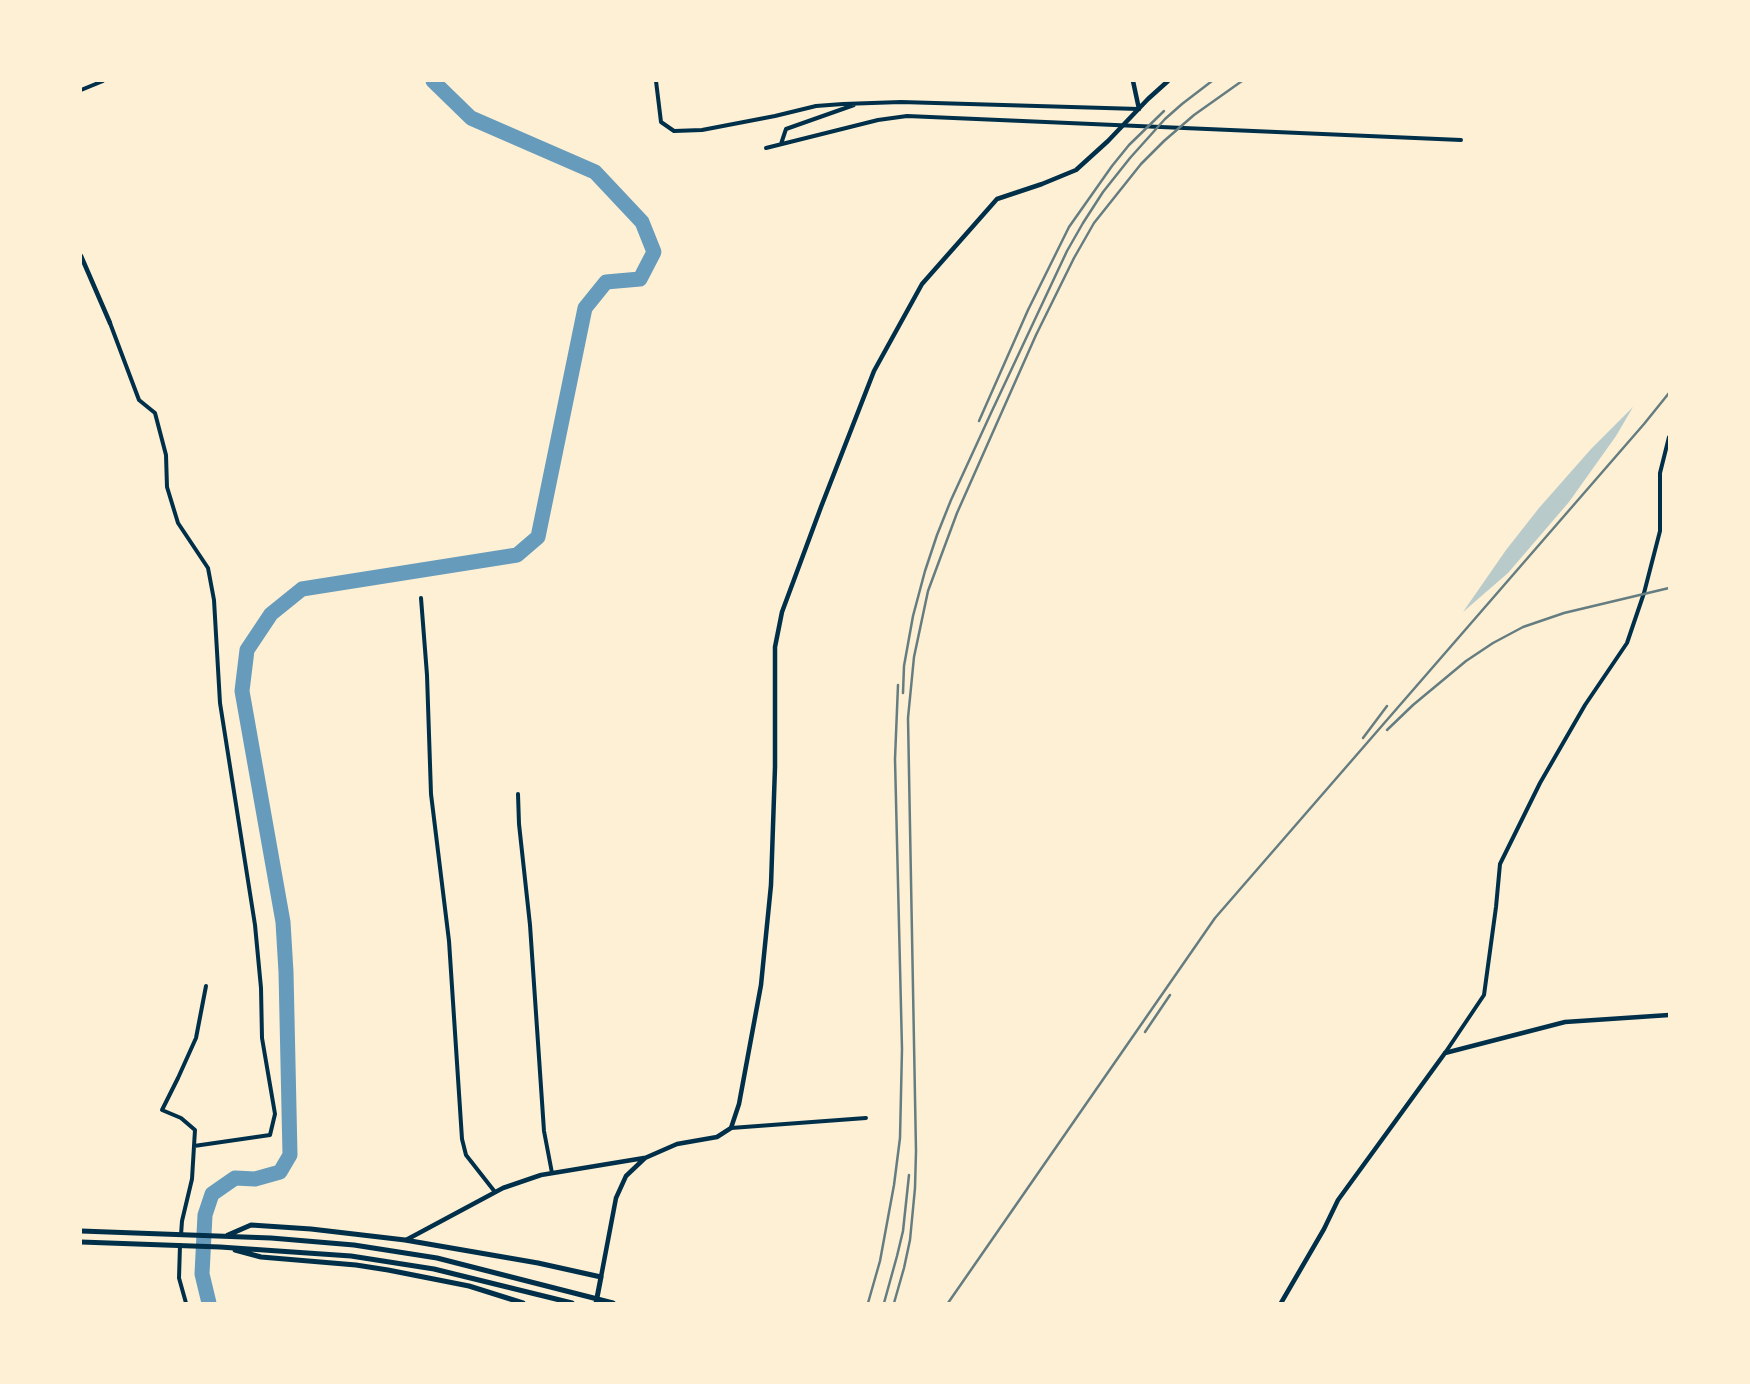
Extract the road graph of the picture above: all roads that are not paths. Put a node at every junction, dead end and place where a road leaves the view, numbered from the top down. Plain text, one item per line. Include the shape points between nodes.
1 (103, 81) edge
2 (656, 81) edge
3 (1133, 81) edge
4 (1168, 81) edge
5 (81, 90) edge
6 (859, 103) junction
7 (1139, 109) junction
8 (1461, 140) dead end
9 (781, 144) junction
10 (766, 148) dead end
11 (81, 256) edge
12 (110, 323) joint
13 (1669, 437) edge
14 (421, 598) dead end
15 (518, 794) dead end
16 (206, 986) dead end
17 (1669, 1015) edge
18 (1445, 1053) junction
19 (866, 1118) dead end
20 (731, 1128) junction
21 (194, 1146) junction
22 (645, 1158) junction
23 (552, 1173) junction
24 (495, 1192) junction
25 (81, 1231) edge
26 (181, 1234) junction
27 (223, 1236) junction
28 (405, 1240) junction
29 (81, 1242) edge
30 (180, 1245) junction
31 (222, 1247) junction
32 (601, 1277) junction
33 (186, 1303) edge
34 (523, 1303) edge
35 (572, 1303) edge
36 (596, 1303) edge
37 (614, 1303) edge
38 (1281, 1303) edge

1 - 5 street
2 - 6 street via 661,122 674,131 702,130 816,106
3 - 7 street
4 - 7 street
6 - 7 street
6 - 9 street via 786,129
7 - 20 street via 1076,170 997,199 922,284 874,372 782,612 775,648 771,885 761,985 740,1104
8 - 9 street via 907,116
9 - 10 street
11 - 12 street
12 - 21 street via 138,400 154,413 166,455 167,487 178,522 208,568 214,600 220,703 255,925 262,1038 275,1114 270,1135
13 - 18 street via 1660,473 1660,532 1627,643 1585,705 1500,864 1484,995
14 - 24 street via 431,794 449,942 462,1139 466,1155
15 - 23 street via 544,1131
16 - 21 street via 196,1038 162,1110 181,1118 195,1130
17 - 18 street via 1565,1022
18 - 38 street via 1338,1200
19 - 20 street
20 - 22 street via 717,1137 677,1144
21 - 26 street via 192,1179
22 - 23 street
22 - 32 street via 626,1176 616,1198
23 - 24 street
24 - 28 street
25 - 26 main road
26 - 27 main road
27 - 28 main road via 251,1225
27 - 37 main road via 354,1245 437,1258
28 - 32 main road
29 - 30 main road
30 - 31 main road
30 - 33 street via 179,1278
31 - 34 main road via 261,1257 356,1265 425,1277 470,1286
31 - 35 main road via 351,1256 434,1269
32 - 36 main road

